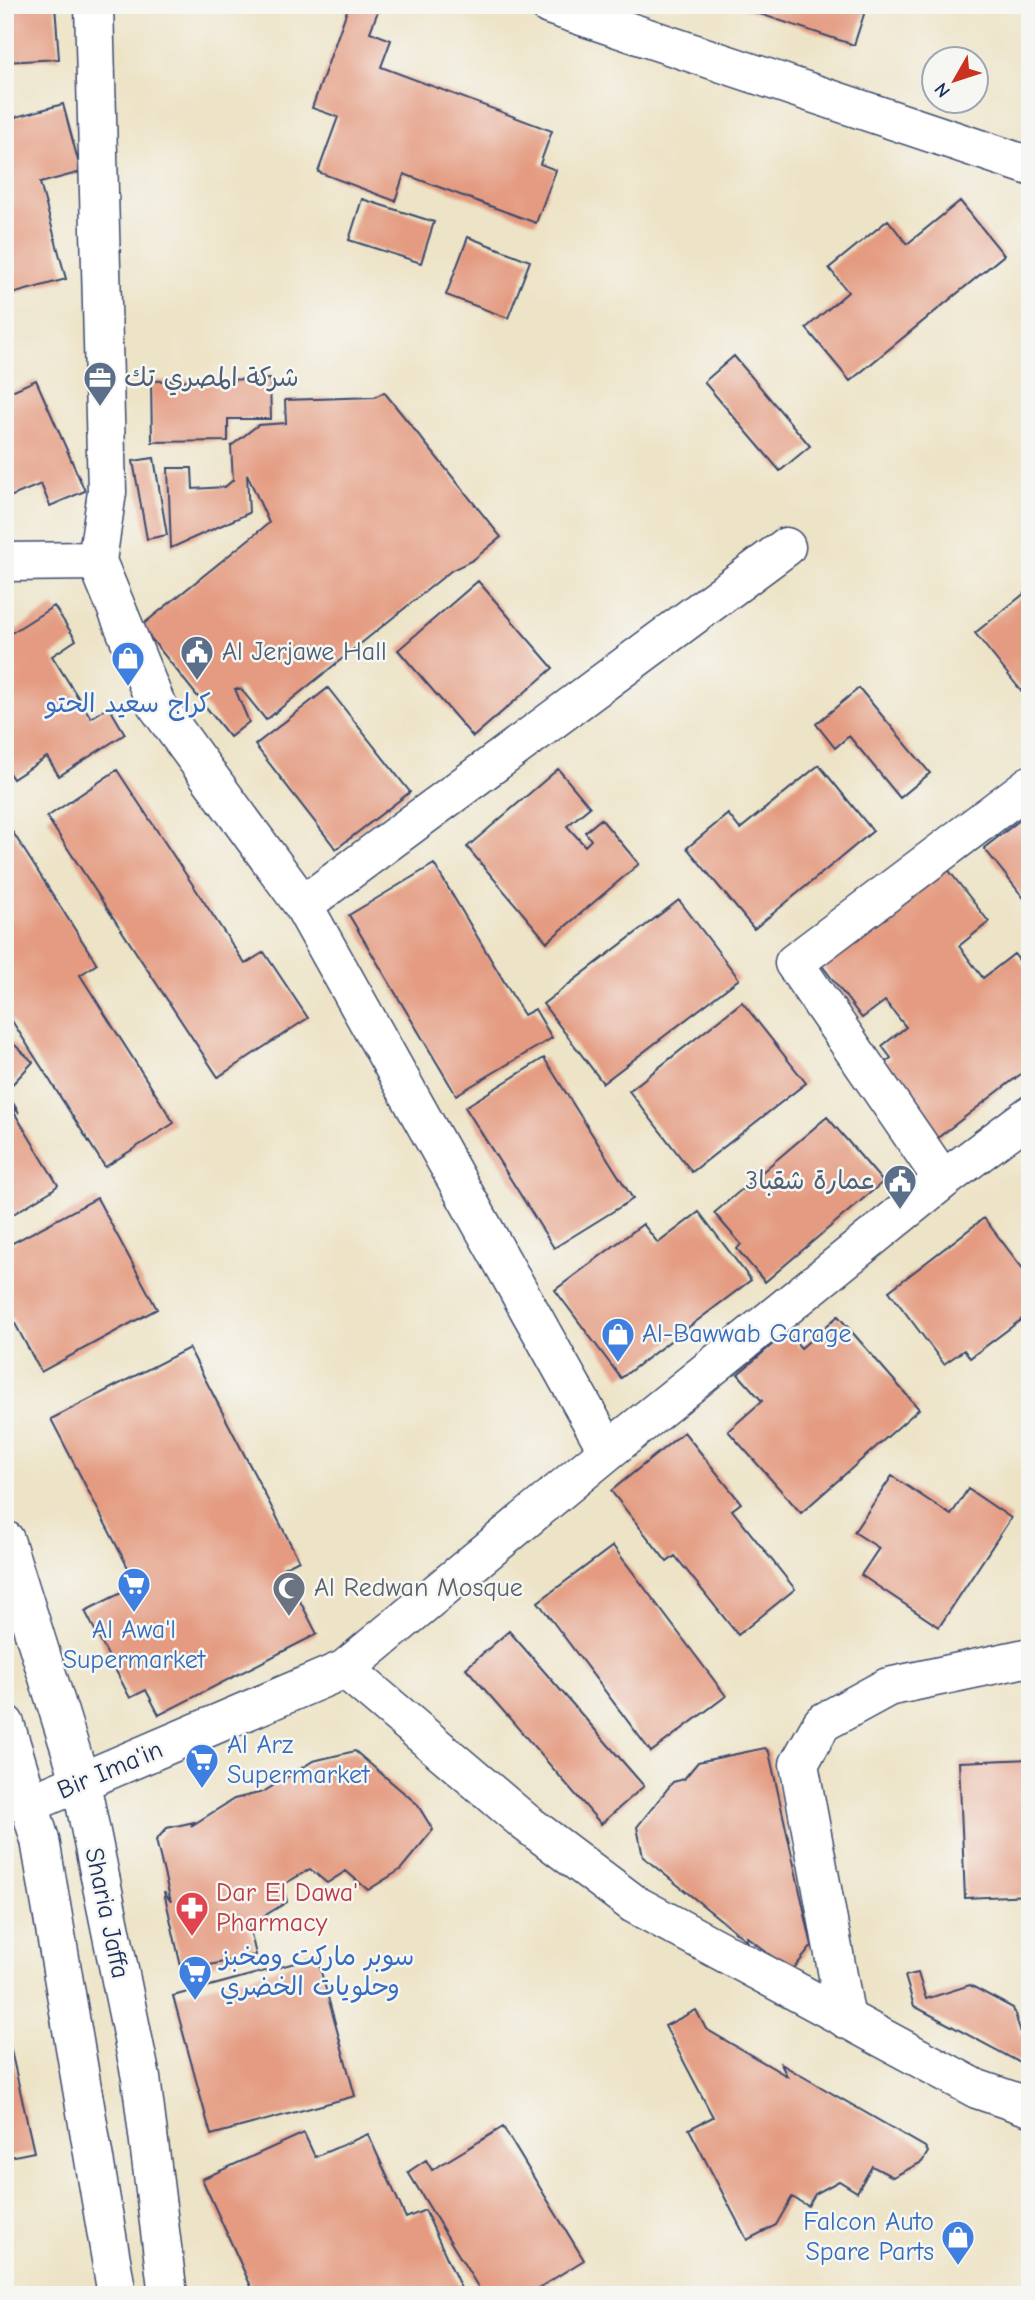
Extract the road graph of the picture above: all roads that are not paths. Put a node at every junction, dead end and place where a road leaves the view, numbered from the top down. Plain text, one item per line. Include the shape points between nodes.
1 (94, 5) edge
2 (549, 5) edge
3 (1030, 166) edge
4 (786, 547) dead end
5 (97, 561) junction
6 (5, 562) edge
7 (1030, 785) edge
8 (303, 905) junction
9 (1030, 1115) edge
10 (943, 1180) junction
11 (608, 1451) junction
12 (5, 1540) edge
13 (1030, 1657) edge
14 (345, 1670) junction
15 (5, 1724) edge
16 (80, 1783) junction
17 (17, 1802) edge
18 (846, 2019) junction
19 (1030, 2107) edge
20 (117, 2295) edge
21 (168, 2295) edge

1 - 5 street via 107,492
2 - 3 street
4 - 8 street
5 - 6 street
5 - 8 street via 156,704
7 - 10 street via 794,963
8 - 11 street
9 - 10 street, Bir Ima'in
10 - 11 street, Bir Ima'in
11 - 14 street, Bir Ima'in
12 - 16 street, Sharia Jaffa
13 - 18 street via 888,1687 822,1723 799,1764
14 - 16 street, Bir Ima'in
14 - 18 street via 525,1822 634,1904
15 - 17 street, Sharia Jaffa
16 - 17 street, Bir Ima'in
16 - 21 street, Sharia Jaffa via 141,2078
17 - 20 street, Sharia Jaffa via 40,1840
18 - 19 street via 977,2089

